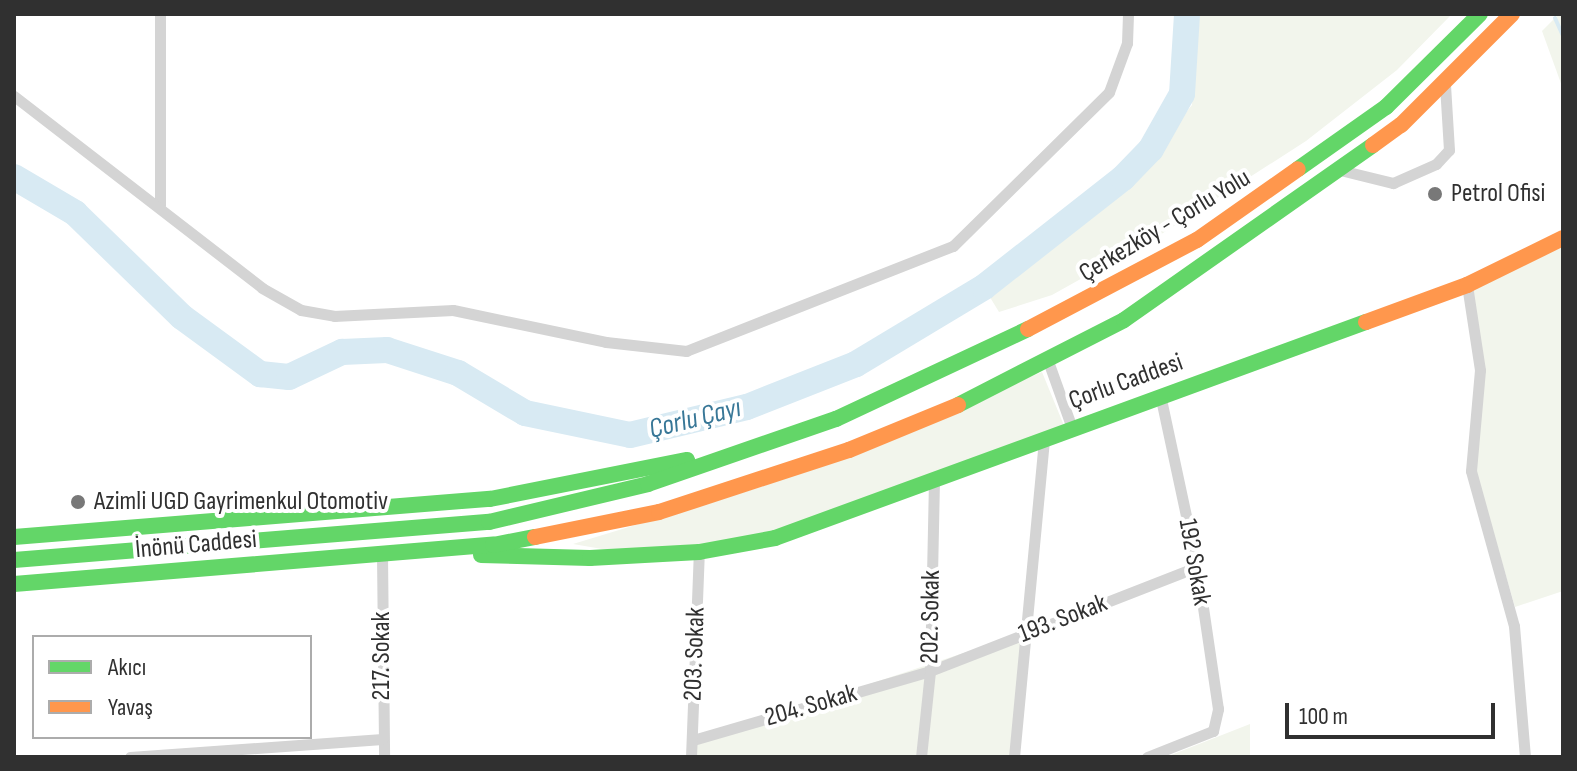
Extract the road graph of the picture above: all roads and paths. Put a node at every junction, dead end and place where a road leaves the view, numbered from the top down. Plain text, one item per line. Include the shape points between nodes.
1 (160, 14) edge
2 (1128, 14) edge
3 (1480, 14) edge
4 (1512, 14) edge
5 (1445, 84) junction
6 (14, 96) edge
7 (1340, 170) junction
8 (160, 205) junction
9 (1563, 238) edge
10 (1467, 285) junction
11 (1048, 361) junction
12 (1160, 395) junction
13 (836, 419) junction
14 (1072, 428) junction
15 (1044, 438) junction
16 (934, 477) junction
17 (14, 537) edge
18 (699, 552) junction
19 (382, 554) junction
20 (14, 560) edge
21 (1197, 567) junction
22 (14, 584) edge
23 (1027, 633) junction
24 (930, 671) junction
25 (382, 739) junction
26 (693, 740) junction
27 (224, 754) edge
28 (130, 757) edge
29 (384, 757) edge
30 (691, 757) edge
31 (921, 757) edge
32 (1014, 757) edge
33 (1147, 757) edge
34 (1525, 757) edge

1 - 8 street
2 - 8 street via 1127,43 1109,92 953,246 686,351 606,342 453,310 334,316 301,310 262,288
3 - 13 main road, Çerkezköy - Çorlu Yolu via 1386,107 1197,240 1038,326
4 - 5 main road
5 - 7 main road
5 - 7 street via 1449,150 1436,164 1393,183
6 - 8 street
7 - 11 main road via 1124,320
9 - 10 main road, Çorlu Caddesi
10 - 12 main road, Çorlu Caddesi
10 - 34 street via 1480,370 1471,471 1514,626
11 - 14 street
11 - 19 main road via 969,401 849,450 659,512 493,545
12 - 14 main road, Çorlu Caddesi
12 - 21 street, 192 Sokak
13 - 17 main road via 545,492
13 - 20 main road via 648,484 489,522
14 - 15 main road, Çorlu Caddesi
15 - 16 main road, Çorlu Caddesi
15 - 23 street
16 - 18 main road, Çorlu Caddesi via 775,538
16 - 24 street, 202. Sokak
18 - 19 main road, Çorlu Caddesi via 590,558
18 - 26 street, 203. Sokak
19 - 22 main road, İnönü Caddesi
19 - 25 street, 217. Sokak
21 - 23 street, 193. Sokak
21 - 33 street, 192 Sokak via 1218,709 1213,731
23 - 24 street, 193. Sokak
23 - 32 street
24 - 26 street, 204. Sokak
24 - 31 street, 202. Sokak
25 - 27 street
25 - 29 street, 217. Sokak
26 - 30 street, 203. Sokak
27 - 28 street

